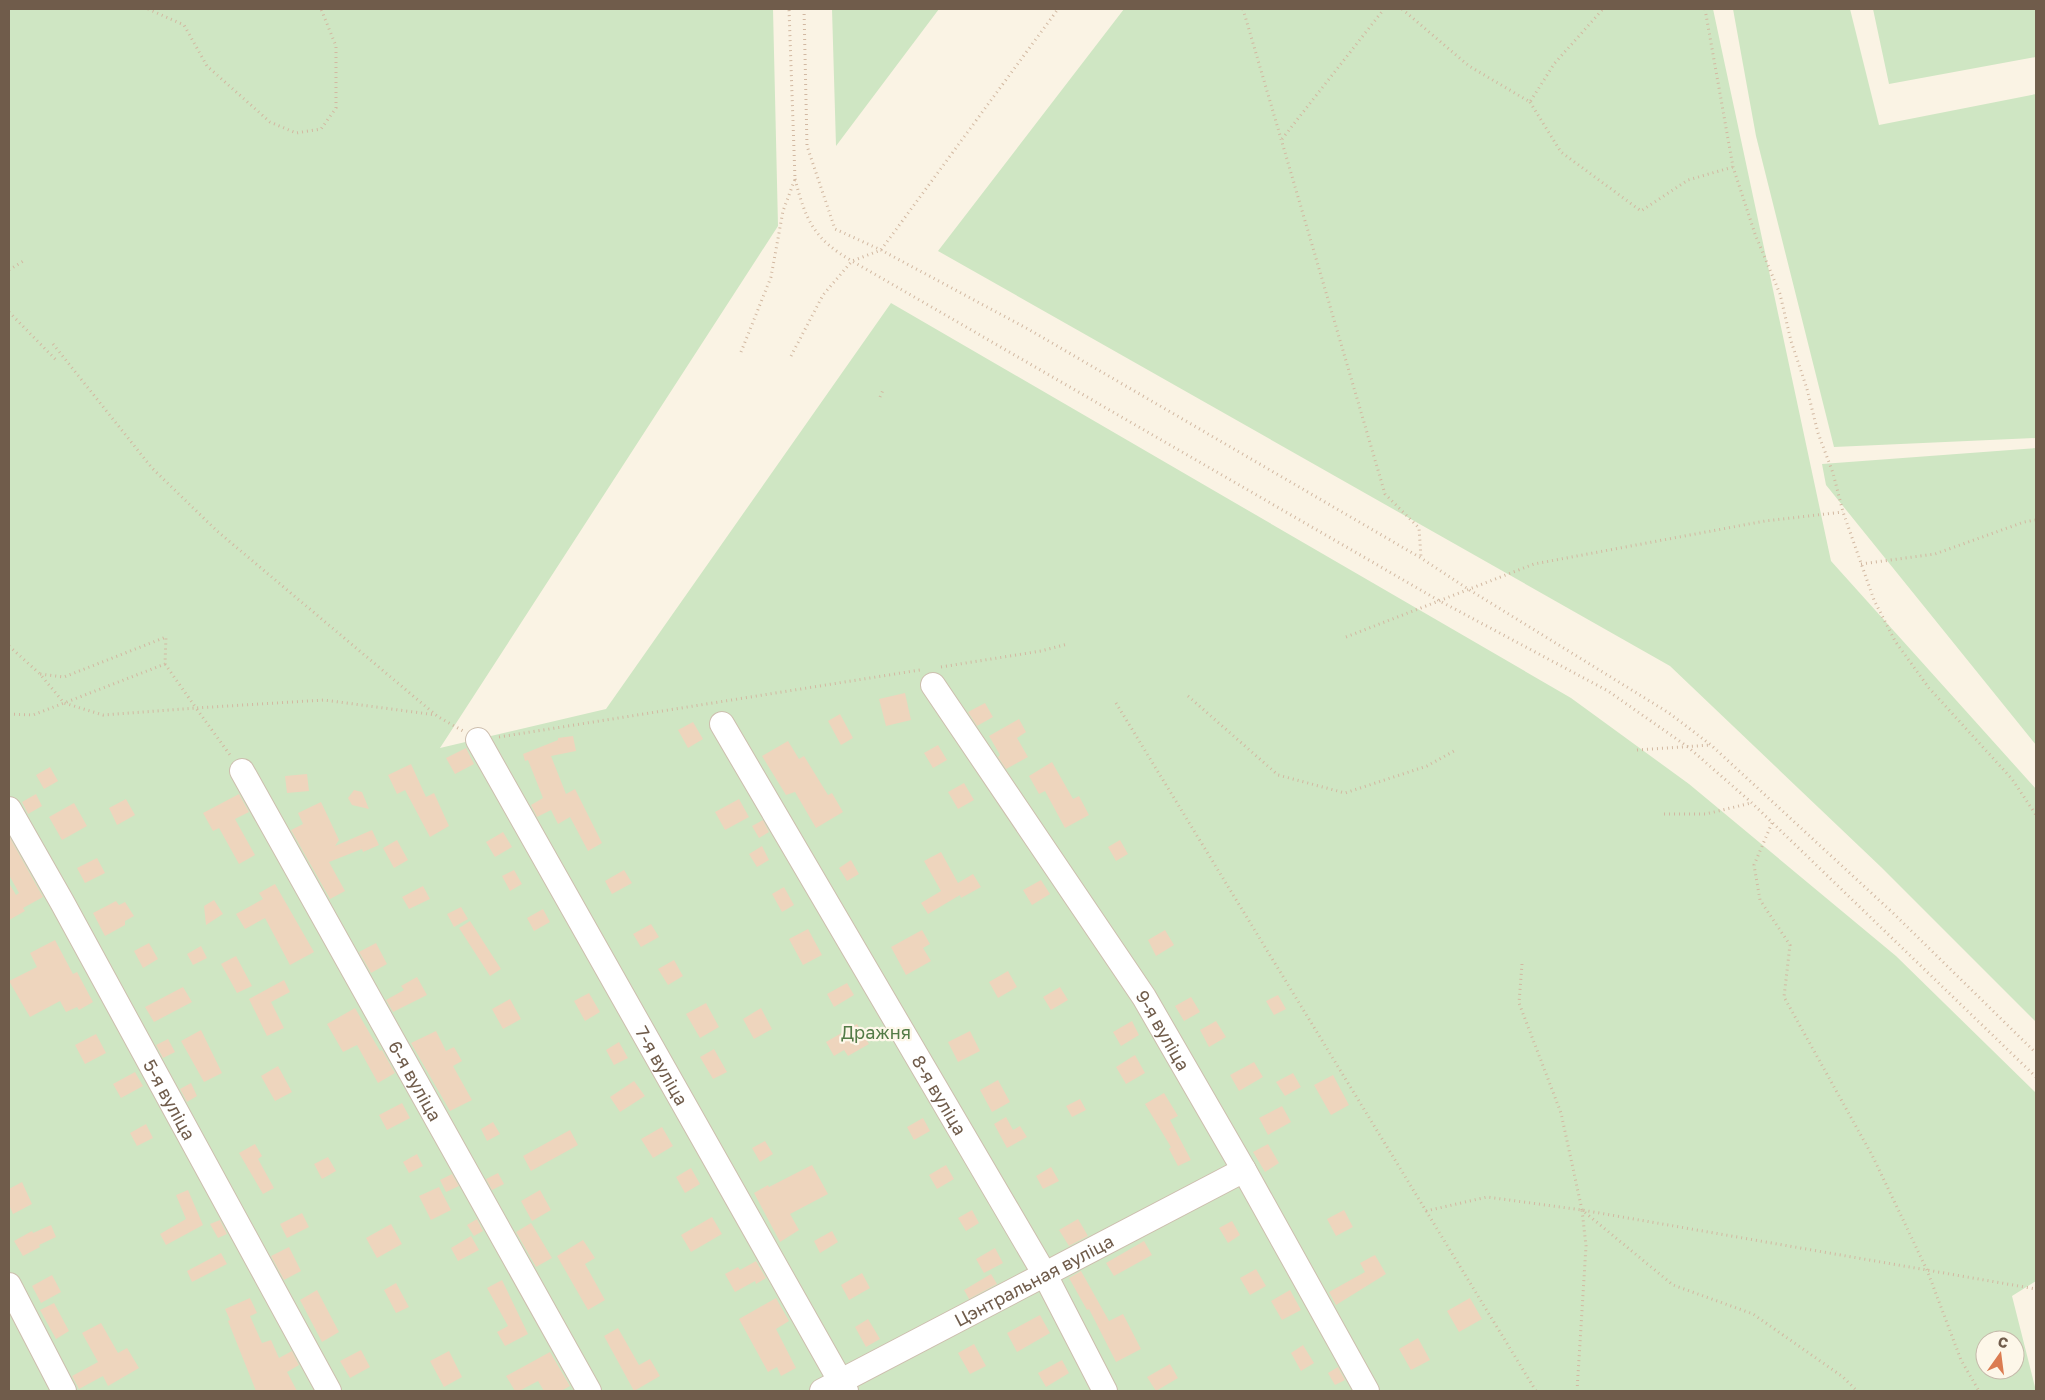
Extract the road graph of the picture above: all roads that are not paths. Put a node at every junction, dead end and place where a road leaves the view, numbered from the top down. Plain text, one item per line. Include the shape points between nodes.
1 (932, 674) road end
2 (722, 724) dead end
3 (478, 740) road end
4 (242, 771) road end
5 (9, 809) edge
6 (1244, 1170) junction
7 (1044, 1273) junction
8 (9, 1285) edge
9 (836, 1388) edge
10 (64, 1391) edge
11 (329, 1391) edge
12 (589, 1391) edge
13 (1105, 1391) edge
14 (1367, 1391) edge

1 - 6 street, 9-я вуліца via 1144,996
2 - 7 street, 8-я вуліца
3 - 9 street, 7-я вуліца
4 - 12 street, 6-я вуліца
5 - 11 street, 5-я вуліца
6 - 7 street, Цэнтральная вуліца
6 - 14 street, 9-я вуліца
7 - 9 street, Цэнтральная вуліца
7 - 13 street, 8-я вуліца
8 - 10 street

